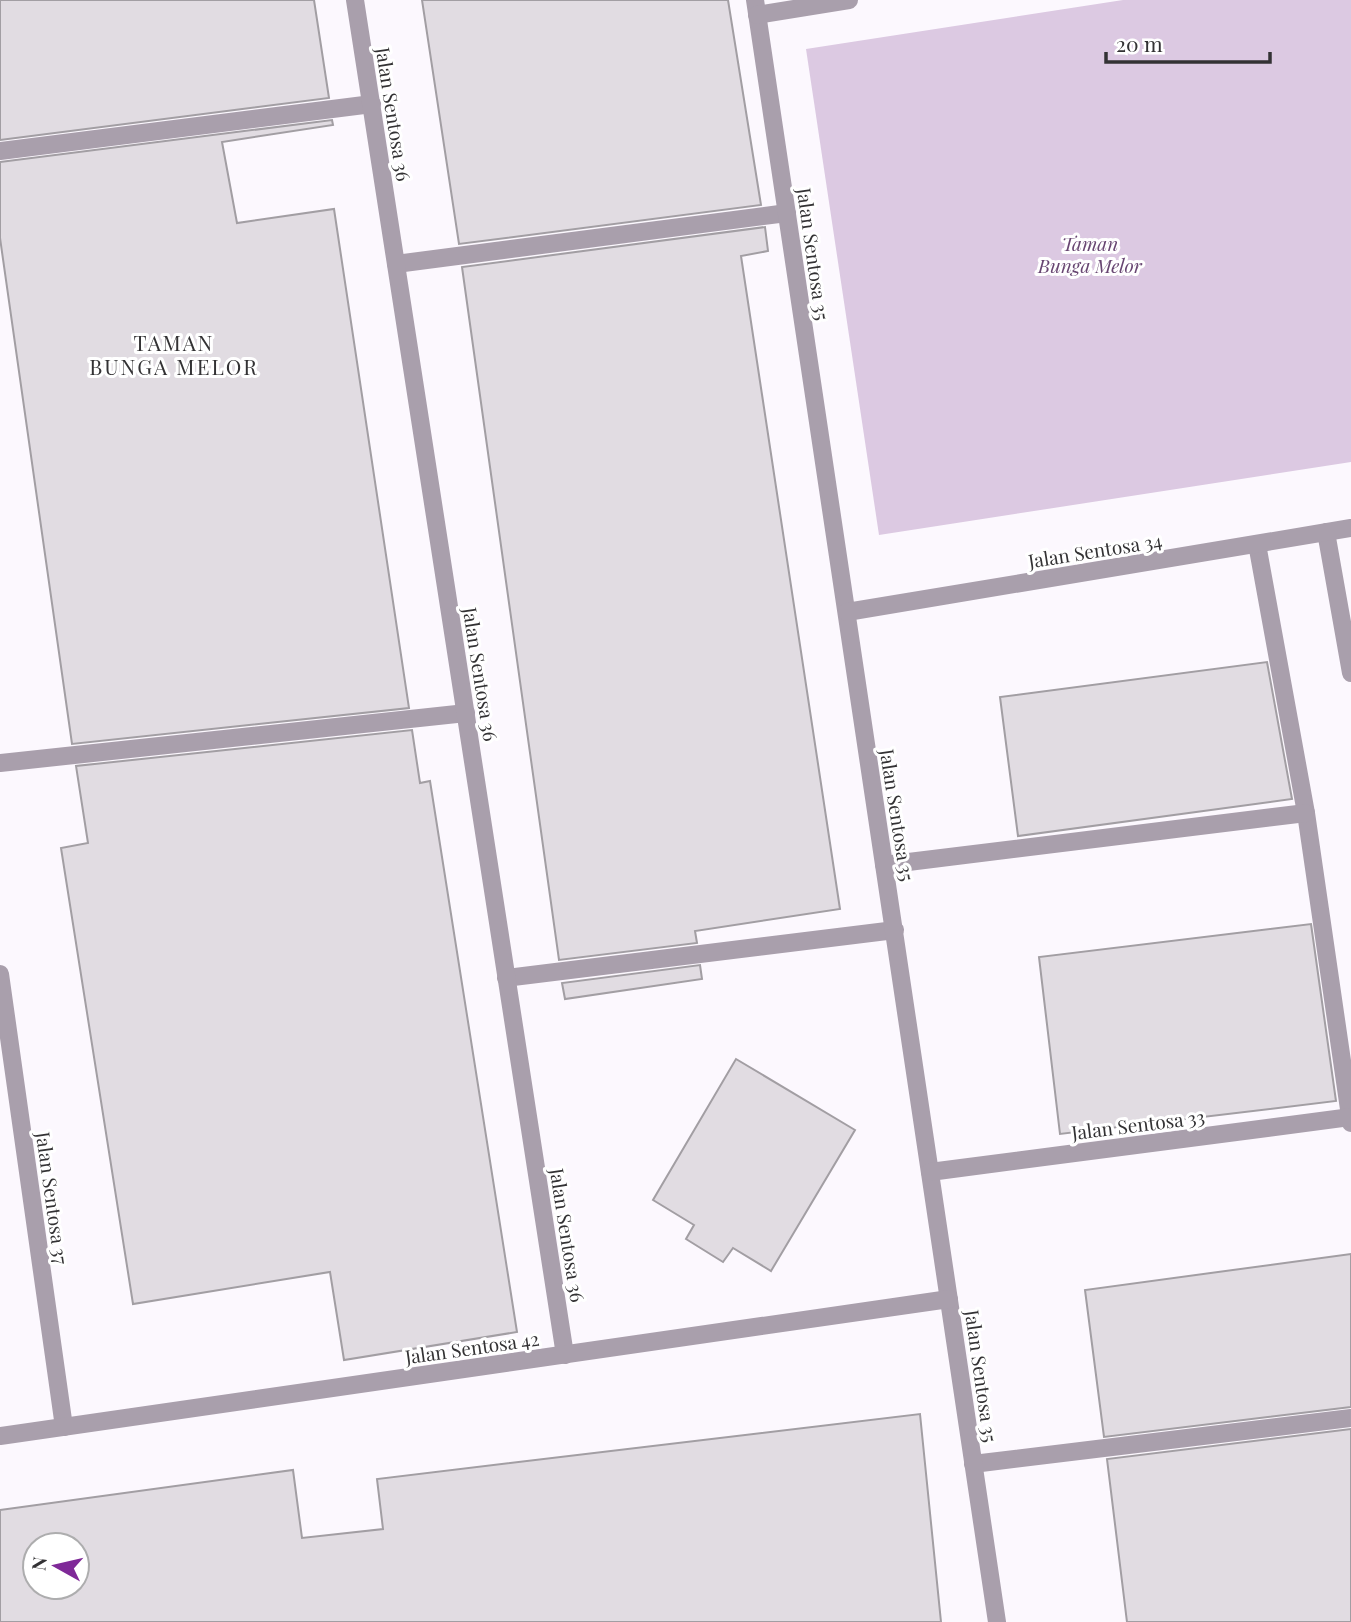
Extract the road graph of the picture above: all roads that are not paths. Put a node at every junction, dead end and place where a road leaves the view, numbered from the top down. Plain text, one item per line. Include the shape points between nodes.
1 (355, 0) edge
2 (849, 0) edge
3 (756, 7) edge
4 (372, 104) junction
5 (0, 151) edge
6 (787, 213) junction
7 (396, 264) junction
8 (1351, 528) edge
9 (1326, 532) junction
10 (1257, 544) junction
11 (847, 612) junction
12 (1351, 673) edge
13 (466, 713) junction
14 (0, 764) edge
15 (1306, 813) junction
16 (884, 865) junction
17 (895, 930) junction
18 (0, 974) edge
19 (506, 978) junction
20 (1351, 1117) edge
21 (1351, 1123) edge
22 (930, 1172) junction
23 (949, 1299) junction
24 (565, 1355) junction
25 (1351, 1418) edge
26 (64, 1427) junction
27 (0, 1436) edge
28 (974, 1464) junction
29 (997, 1622) edge

1 - 4 street, Jalan Sentosa 36
2 - 3 street, Jalan Sentosa 35
3 - 6 street, Jalan Sentosa 35
4 - 5 street
4 - 7 street, Jalan Sentosa 36
6 - 7 street
6 - 11 street, Jalan Sentosa 35
7 - 13 street, Jalan Sentosa 36
8 - 9 street, Jalan Sentosa 34
9 - 10 street, Jalan Sentosa 34
9 - 12 street
10 - 11 street, Jalan Sentosa 34
10 - 15 street
11 - 16 street, Jalan Sentosa 35
13 - 14 street
13 - 19 street, Jalan Sentosa 36
15 - 16 street
15 - 20 street
16 - 17 street, Jalan Sentosa 35
17 - 19 street
17 - 22 street, Jalan Sentosa 35
18 - 26 street, Jalan Sentosa 37
19 - 24 street, Jalan Sentosa 36
20 - 21 street
20 - 22 street, Jalan Sentosa 33
22 - 23 street, Jalan Sentosa 35
23 - 24 street, Jalan Sentosa 42
23 - 28 street, Jalan Sentosa 35
24 - 26 street, Jalan Sentosa 42
25 - 28 street
26 - 27 street, Jalan Sentosa 42
28 - 29 street, Jalan Sentosa 35

